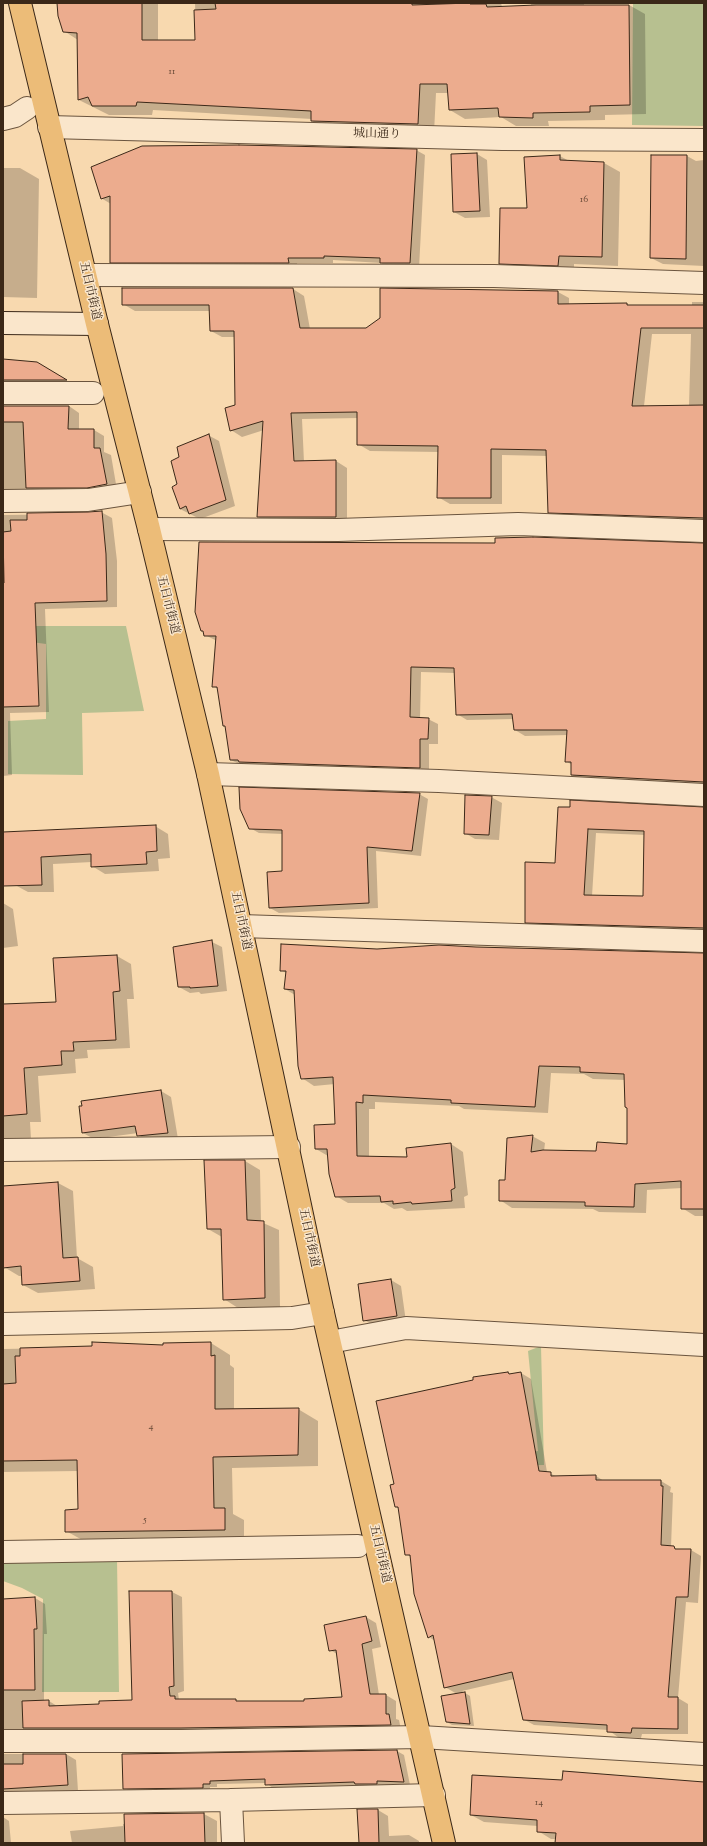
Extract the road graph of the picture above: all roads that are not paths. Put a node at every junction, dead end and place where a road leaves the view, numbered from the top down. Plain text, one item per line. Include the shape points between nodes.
1 (20, 3) edge
2 (27, 108) dead end
3 (3, 119) edge
4 (49, 127) junction
5 (704, 140) edge
6 (86, 275) junction
7 (704, 283) edge
8 (3, 323) edge
9 (97, 324) junction
10 (3, 393) edge
11 (93, 393) dead end
12 (140, 492) junction
13 (3, 501) edge
14 (149, 529) junction
15 (704, 531) edge
16 (208, 774) junction
17 (704, 795) edge
18 (241, 926) junction
19 (704, 941) edge
20 (289, 1146) junction
21 (3, 1150) edge
22 (324, 1313) junction
23 (3, 1324) edge
24 (330, 1342) junction
25 (704, 1345) edge
26 (358, 1546) dead end
27 (3, 1552) edge
28 (420, 1737) junction
29 (3, 1741) edge
30 (704, 1754) edge
31 (434, 1795) junction
32 (231, 1800) junction
33 (3, 1803) edge
34 (233, 1843) edge
35 (444, 1843) edge

1 - 4 main road, 五日市街道
2 - 3 street via 15,116
4 - 5 street, 城山通り via 502,138
4 - 6 main road, 五日市街道
6 - 7 street via 494,276
6 - 9 main road, 五日市街道
8 - 9 street
9 - 12 main road, 五日市街道
10 - 11 street
12 - 13 street via 88,500
12 - 14 main road, 五日市街道
14 - 15 street via 338,530 518,524
14 - 16 main road, 五日市街道
16 - 17 street via 439,781
16 - 18 main road, 五日市街道
18 - 19 street
18 - 20 main road, 五日市街道
20 - 21 street
20 - 22 main road, 五日市街道
22 - 23 street via 292,1318
22 - 24 main road, 五日市街道
24 - 25 street via 406,1328
24 - 28 main road, 五日市街道
26 - 27 street
28 - 29 street
28 - 30 street
28 - 31 main road, 五日市街道
31 - 32 street
31 - 35 main road, 五日市街道
32 - 33 street
32 - 34 street

